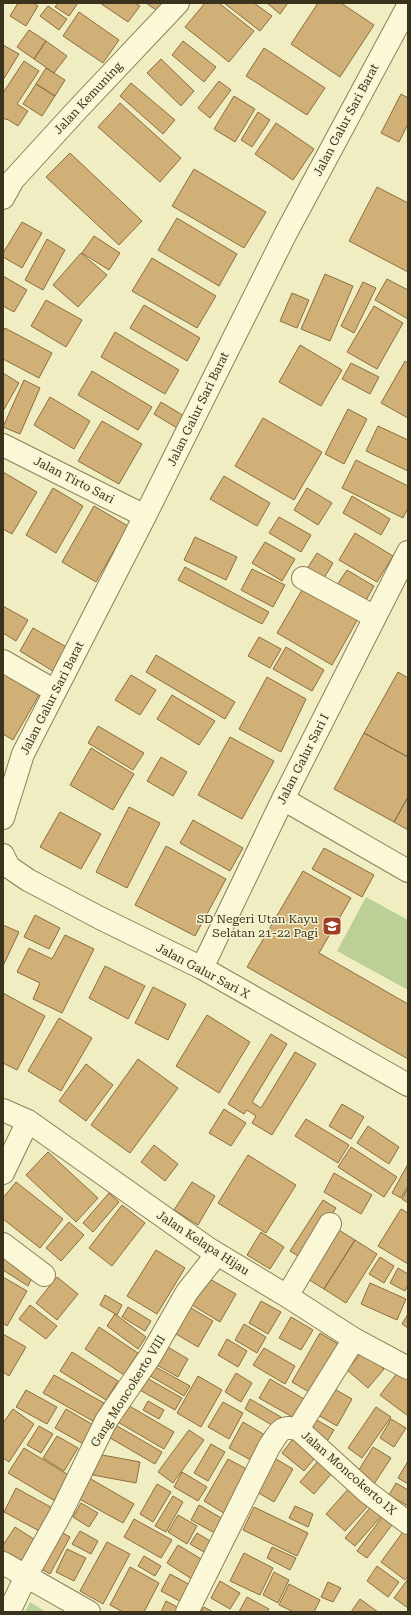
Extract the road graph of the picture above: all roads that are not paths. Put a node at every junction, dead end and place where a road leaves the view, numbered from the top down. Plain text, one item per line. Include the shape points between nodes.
1 (178, 3) edge
2 (408, 6) edge
3 (6, 184) edge
4 (3, 444) edge
5 (145, 516) junction
6 (408, 552) edge
7 (303, 578) dead end
8 (375, 617) junction
9 (3, 661) edge
10 (55, 691) junction
11 (283, 799) junction
12 (3, 818) edge
13 (3, 855) edge
14 (408, 870) edge
15 (202, 968) junction
16 (408, 1085) edge
17 (3, 1110) edge
18 (28, 1122) junction
19 (3, 1172) edge
20 (330, 1224) dead end
21 (3, 1244) edge
22 (217, 1254) junction
23 (44, 1275) dead end
24 (287, 1296) junction
25 (354, 1339) junction
26 (408, 1368) edge
27 (298, 1429) junction
28 (408, 1523) edge
29 (3, 1563) edge
30 (26, 1576) junction
31 (9, 1612) edge
32 (89, 1612) edge
33 (187, 1612) edge

1 - 3 street, Jalan Kemuning
2 - 5 street, Jalan Galur Sari Barat via 285,235
4 - 5 street, Jalan Tirto Sari
5 - 10 street, Jalan Galur Sari Barat
6 - 8 street, Jalan Galur Sari I
7 - 8 street
8 - 11 street, Jalan Galur Sari I
9 - 10 street
10 - 12 street, Jalan Galur Sari Barat via 23,754
11 - 14 street
11 - 15 street, Jalan Galur Sari I
13 - 15 street, Jalan Galur Sari X via 9,867 28,880
15 - 16 street, Jalan Galur Sari X
17 - 18 street, Jalan Kelapa Hijau
18 - 19 street
18 - 22 street, Jalan Kelapa Hijau
20 - 24 street
21 - 23 street
22 - 24 street, Jalan Kelapa Hijau
22 - 30 street, Gang Moncokerto VIII via 187,1292 151,1355 106,1421 60,1515
24 - 25 street, Jalan Kelapa Hijau
25 - 26 street, Jalan Kelapa Hijau
25 - 27 street, Jalan Moncokerto IX
27 - 28 street, Jalan Moncokerto IX via 367,1492
27 - 33 street via 282,1429 269,1447
29 - 30 street
30 - 31 street, Gang Moncokerto VIII
30 - 32 street

